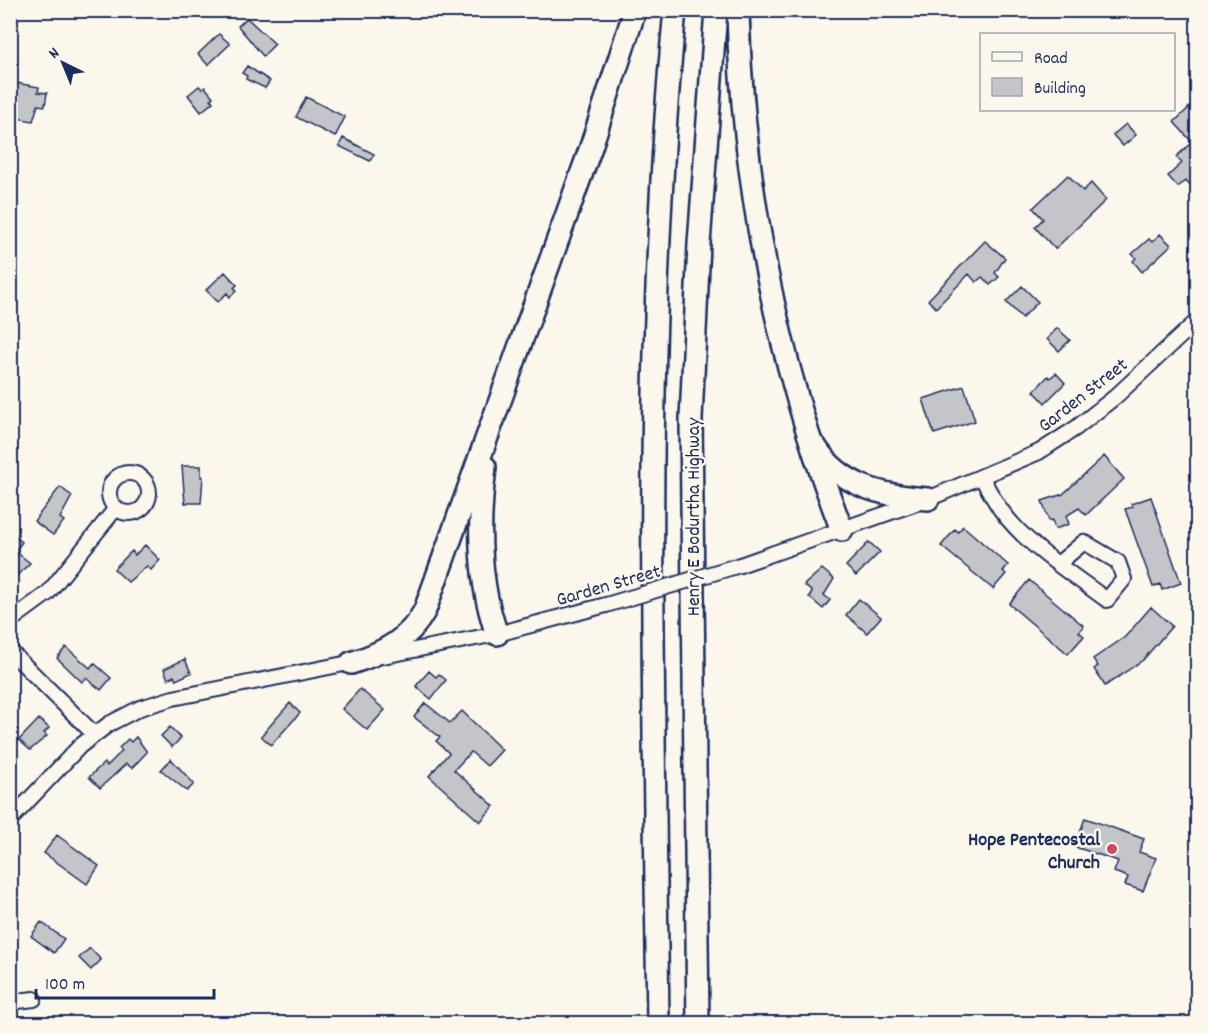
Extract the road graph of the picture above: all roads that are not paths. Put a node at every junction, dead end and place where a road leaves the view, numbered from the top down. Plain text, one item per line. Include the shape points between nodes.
1 (634, 10) edge
2 (675, 10) edge
3 (716, 10) edge
4 (738, 10) edge
5 (1197, 320) edge
6 (502, 394) junction
7 (799, 411) junction
8 (982, 478) junction
9 (928, 500) junction
10 (116, 508) dead end
11 (842, 530) junction
12 (1059, 563) junction
13 (10, 621) edge
14 (497, 634) junction
15 (10, 651) edge
16 (351, 663) junction
17 (94, 734) junction
18 (10, 820) edge
19 (34, 999) dead end
20 (10, 1002) edge
21 (658, 1023) edge
22 (698, 1023) edge

1 - 6 highway via 591,147
2 - 21 highway, Henry E Bodurtha Highway via 659,231 652,417
3 - 22 highway, Henry E Bodurtha Highway via 692,408
4 - 7 highway via 740,74 751,167 766,264
5 - 8 street, Garden Street via 1076,428 1039,452
6 - 14 highway via 485,464 481,525 486,592
6 - 16 highway via 420,620 390,647
7 - 9 highway via 818,451 843,476 880,495
7 - 11 highway
8 - 9 street, Garden Street
8 - 12 street via 1002,512
9 - 11 street, Garden Street
10 - 13 street via 58,582
11 - 14 street, Garden Street, bridge via 606,606
12 - 12 street via 1107,600 1124,579 1118,562 1084,542
14 - 16 street, Garden Street
15 - 17 street
16 - 17 street, Garden Street via 155,703
17 - 18 street, Garden Street
19 - 20 street

